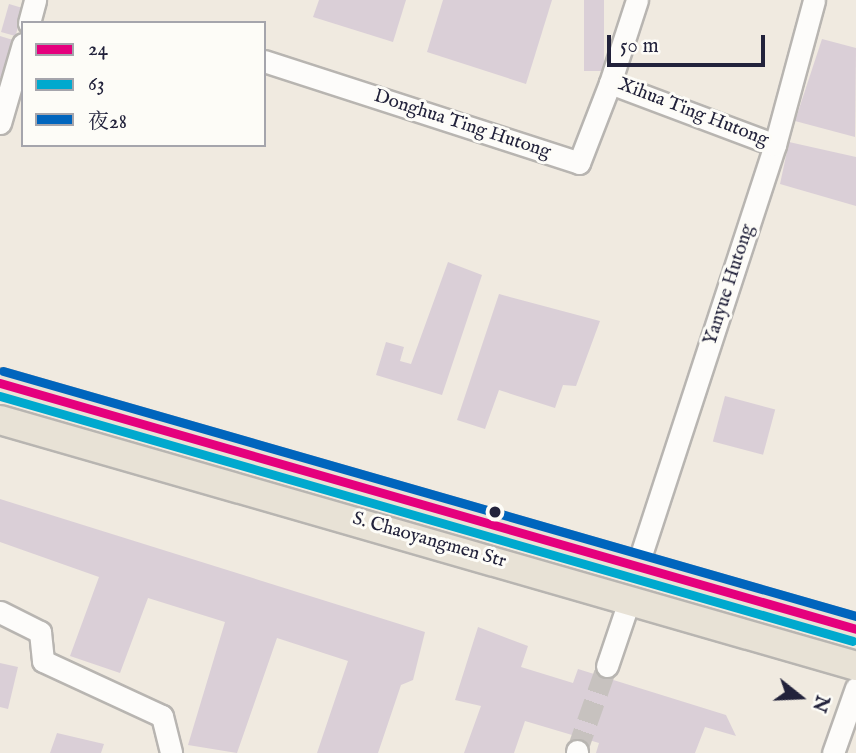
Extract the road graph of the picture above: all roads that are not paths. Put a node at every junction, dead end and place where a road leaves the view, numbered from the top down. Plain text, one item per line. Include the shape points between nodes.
1 (36, 0) edge
2 (637, 0) edge
3 (814, 0) edge
4 (30, 21) edge
5 (21, 51) edge
6 (266, 62) edge
7 (610, 83) junction
8 (0, 123) edge
9 (775, 145) junction
10 (0, 383) edge
11 (0, 421) edge
12 (637, 567) junction
13 (630, 598) junction
14 (0, 612) edge
15 (856, 629) edge
16 (607, 666) tunnel mouth
17 (856, 666) edge
18 (856, 688) edge
19 (171, 753) edge
20 (833, 753) edge

1 - 4 street
2 - 7 street, Xihua Ting Hutong
3 - 9 street, Yanyue Hutong
5 - 8 street
6 - 7 street, Donghua Ting Hutong via 579,163
7 - 9 street, Xihua Ting Hutong
9 - 12 street, Yanyue Hutong
10 - 12 main road
11 - 13 main road, S. Chaoyangmen Str
12 - 15 main road
13 - 16 street
13 - 17 main road, S. Chaoyangmen Str
14 - 19 street via 40,632 43,660 162,716
18 - 20 street

